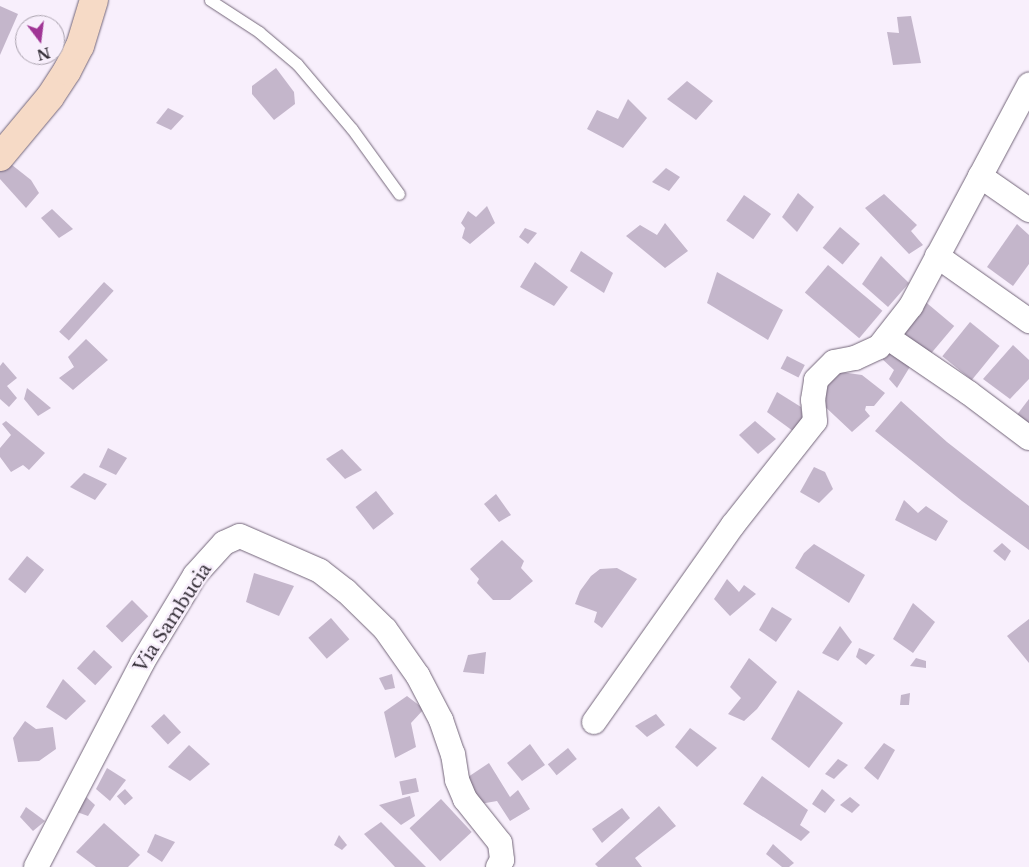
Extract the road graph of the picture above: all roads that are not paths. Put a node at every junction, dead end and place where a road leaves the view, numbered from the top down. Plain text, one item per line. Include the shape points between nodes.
1 (94, 0) edge
2 (210, 0) edge
3 (1029, 85) edge
4 (0, 157) edge
5 (980, 176) junction
6 (399, 194) dead end
7 (1029, 210) edge
8 (937, 256) junction
9 (1029, 321) edge
10 (887, 337) junction
11 (1029, 438) edge
12 (594, 722) dead end
13 (36, 867) edge
14 (498, 867) edge

1 - 4 street via 80,46 66,71 50,97
2 - 6 lane via 259,32 296,64 352,129
3 - 5 street
5 - 7 street
5 - 8 street
8 - 9 street
8 - 10 street via 911,306
10 - 11 street
10 - 12 street via 879,347 855,358 834,362 816,380 813,400 815,421 733,525
13 - 14 street, Via Sambucia via 142,663 195,575 224,543 240,536 320,571 385,629 418,676 441,720 465,799 500,843 502,860

